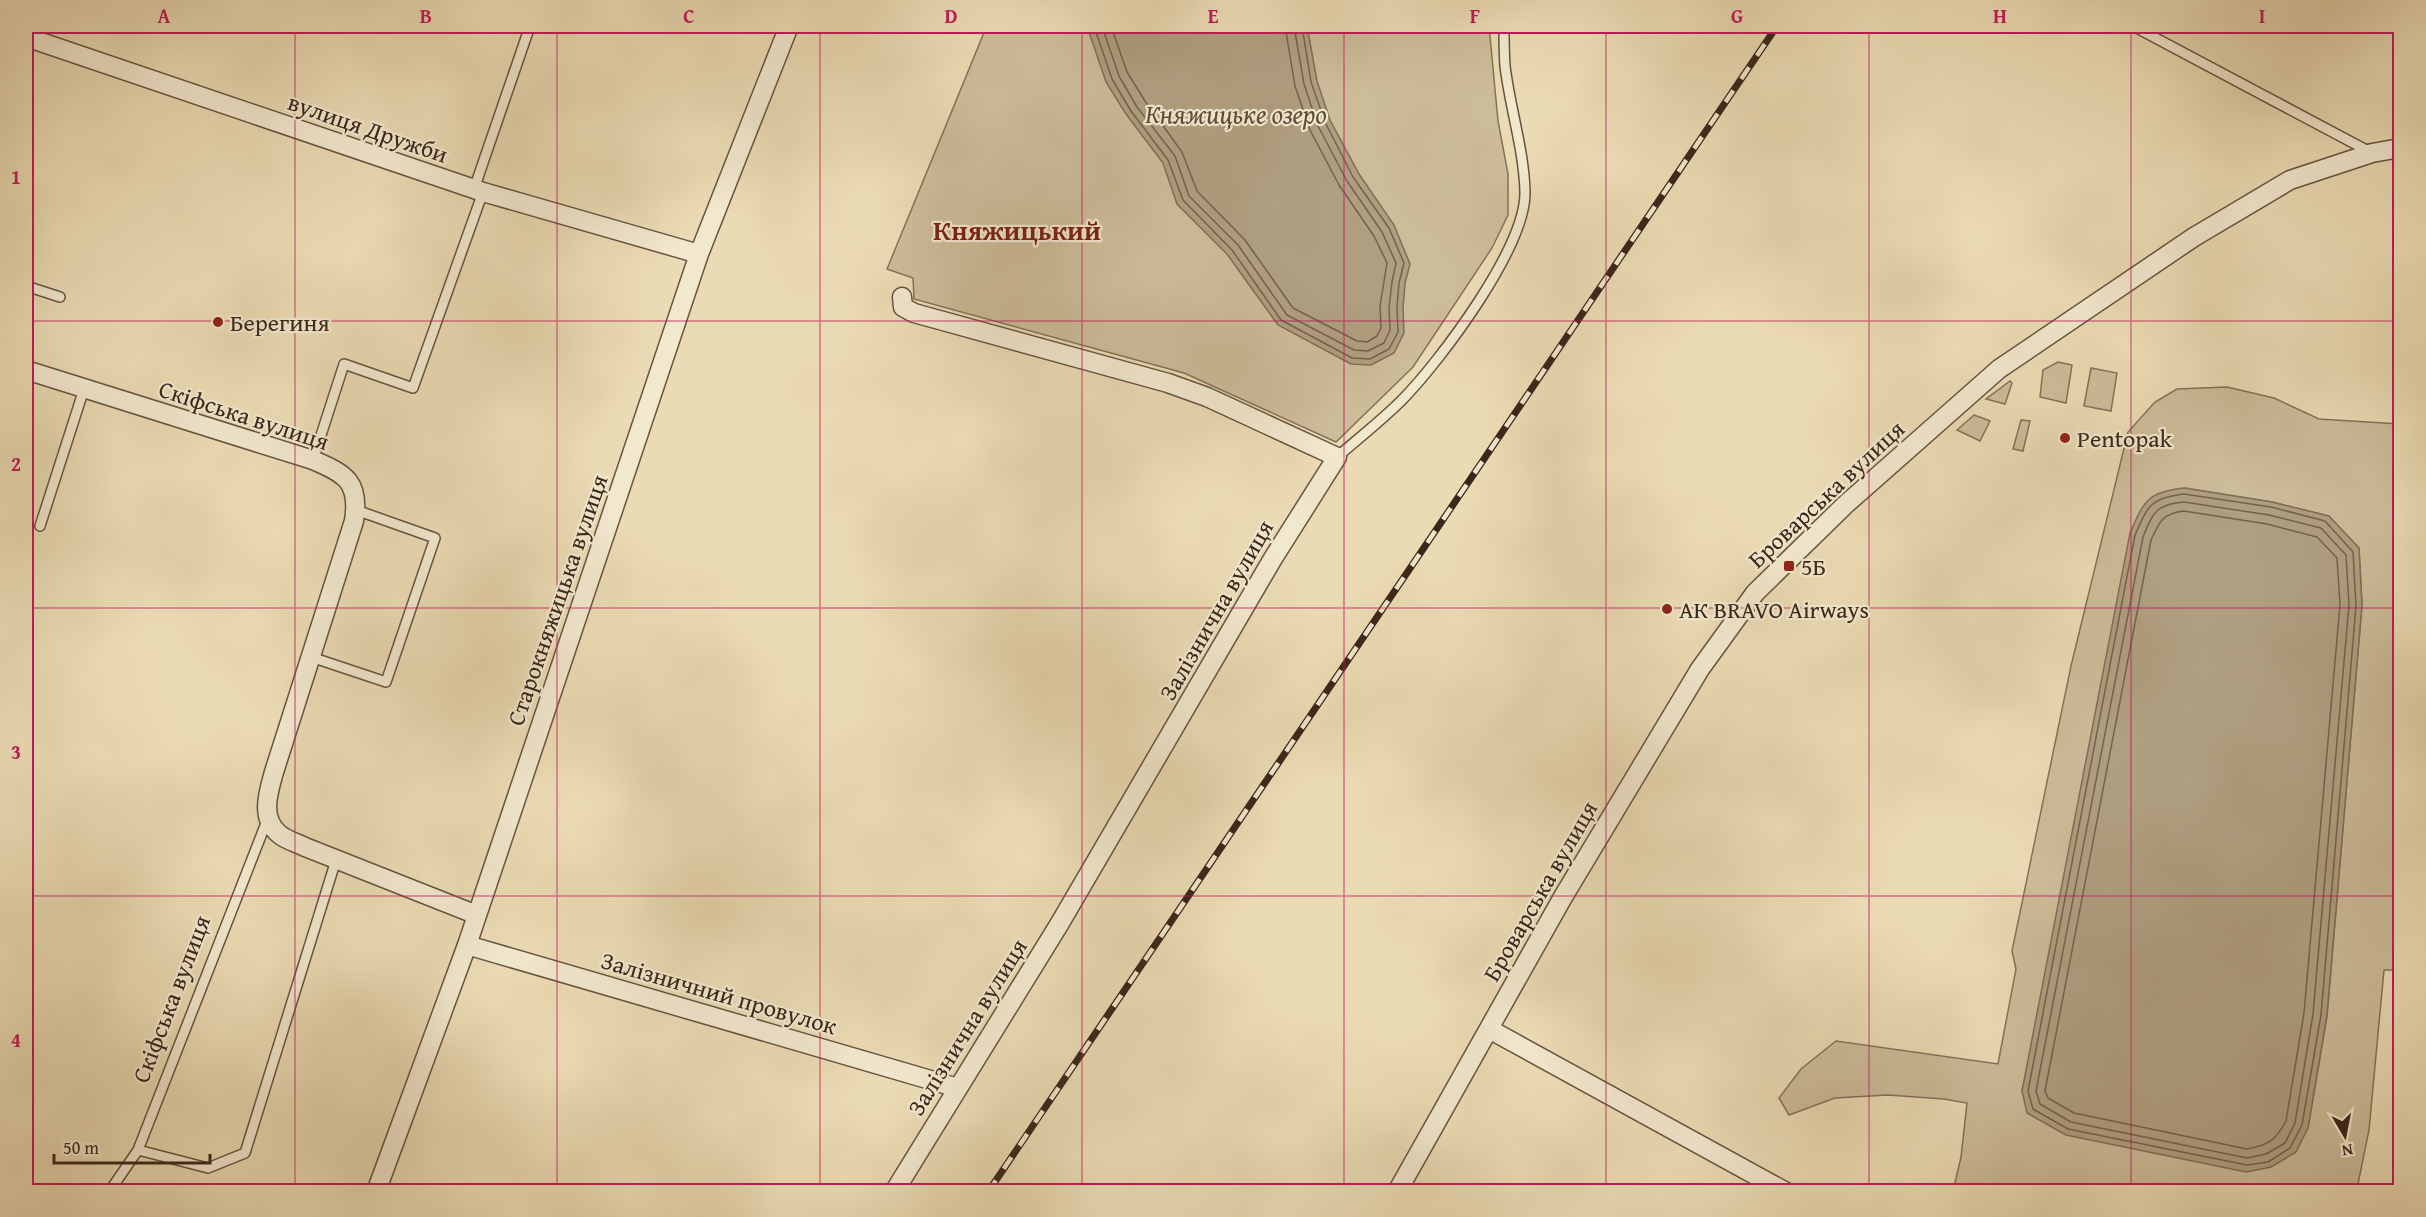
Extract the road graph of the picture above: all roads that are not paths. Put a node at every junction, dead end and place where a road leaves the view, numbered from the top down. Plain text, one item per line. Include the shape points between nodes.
1 (530, 26) edge
2 (789, 26) edge
3 (1504, 26) edge
4 (2133, 26) edge
5 (26, 37) edge
6 (2400, 148) edge
7 (2372, 153) junction
8 (479, 191) junction
9 (699, 254) junction
10 (26, 286) edge
11 (60, 297) dead end
12 (902, 297) dead end
13 (26, 370) edge
14 (84, 389) junction
15 (1337, 457) junction
16 (313, 460) junction
17 (356, 510) junction
18 (40, 526) dead end
19 (311, 657) junction
20 (268, 818) junction
21 (336, 860) junction
22 (477, 915) junction
23 (467, 945) junction
24 (1489, 1029) junction
25 (958, 1088) junction
26 (138, 1150) junction
27 (109, 1191) edge
28 (376, 1191) edge
29 (894, 1191) edge
30 (1397, 1191) edge
31 (1786, 1191) edge

1 - 8 lane
2 - 9 street, Старокняжицька вулиця
3 - 15 lane via 1505,65 1525,193 1517,233 1468,315 1426,372 1388,414
4 - 7 lane
5 - 8 street, вулиця Дружби
6 - 7 street, Броварська вулиця
7 - 24 street, Броварська вулиця via 2290,180 2194,237 1999,369 1845,505 1755,593 1700,669
8 - 9 street, вулиця Дружби
8 - 16 lane via 413,388 344,364
9 - 22 street, Старокняжицька вулиця
10 - 11 lane
12 - 15 street via 903,306 914,313 1128,370 1207,396
13 - 14 street, Скіфська вулиця
14 - 16 street, Скіфська вулиця
14 - 18 lane
15 - 25 street, Залізнична вулиця
16 - 17 street, Скіфська вулиця via 337,470 351,484
17 - 19 street, Скіфська вулиця
17 - 19 lane via 435,538 386,682
19 - 20 street, Скіфська вулиця via 266,799
20 - 21 street via 279,834
20 - 26 lane, Скіфська вулиця
21 - 22 street
21 - 26 lane via 245,1153 208,1168
22 - 23 street, Старокняжицька вулиця
23 - 25 street, Залізничний провулок
23 - 28 street, Старокняжицька вулиця
24 - 30 street, Броварська вулиця
24 - 31 street
25 - 29 street, Залізнична вулиця
26 - 27 lane, Скіфська вулиця

